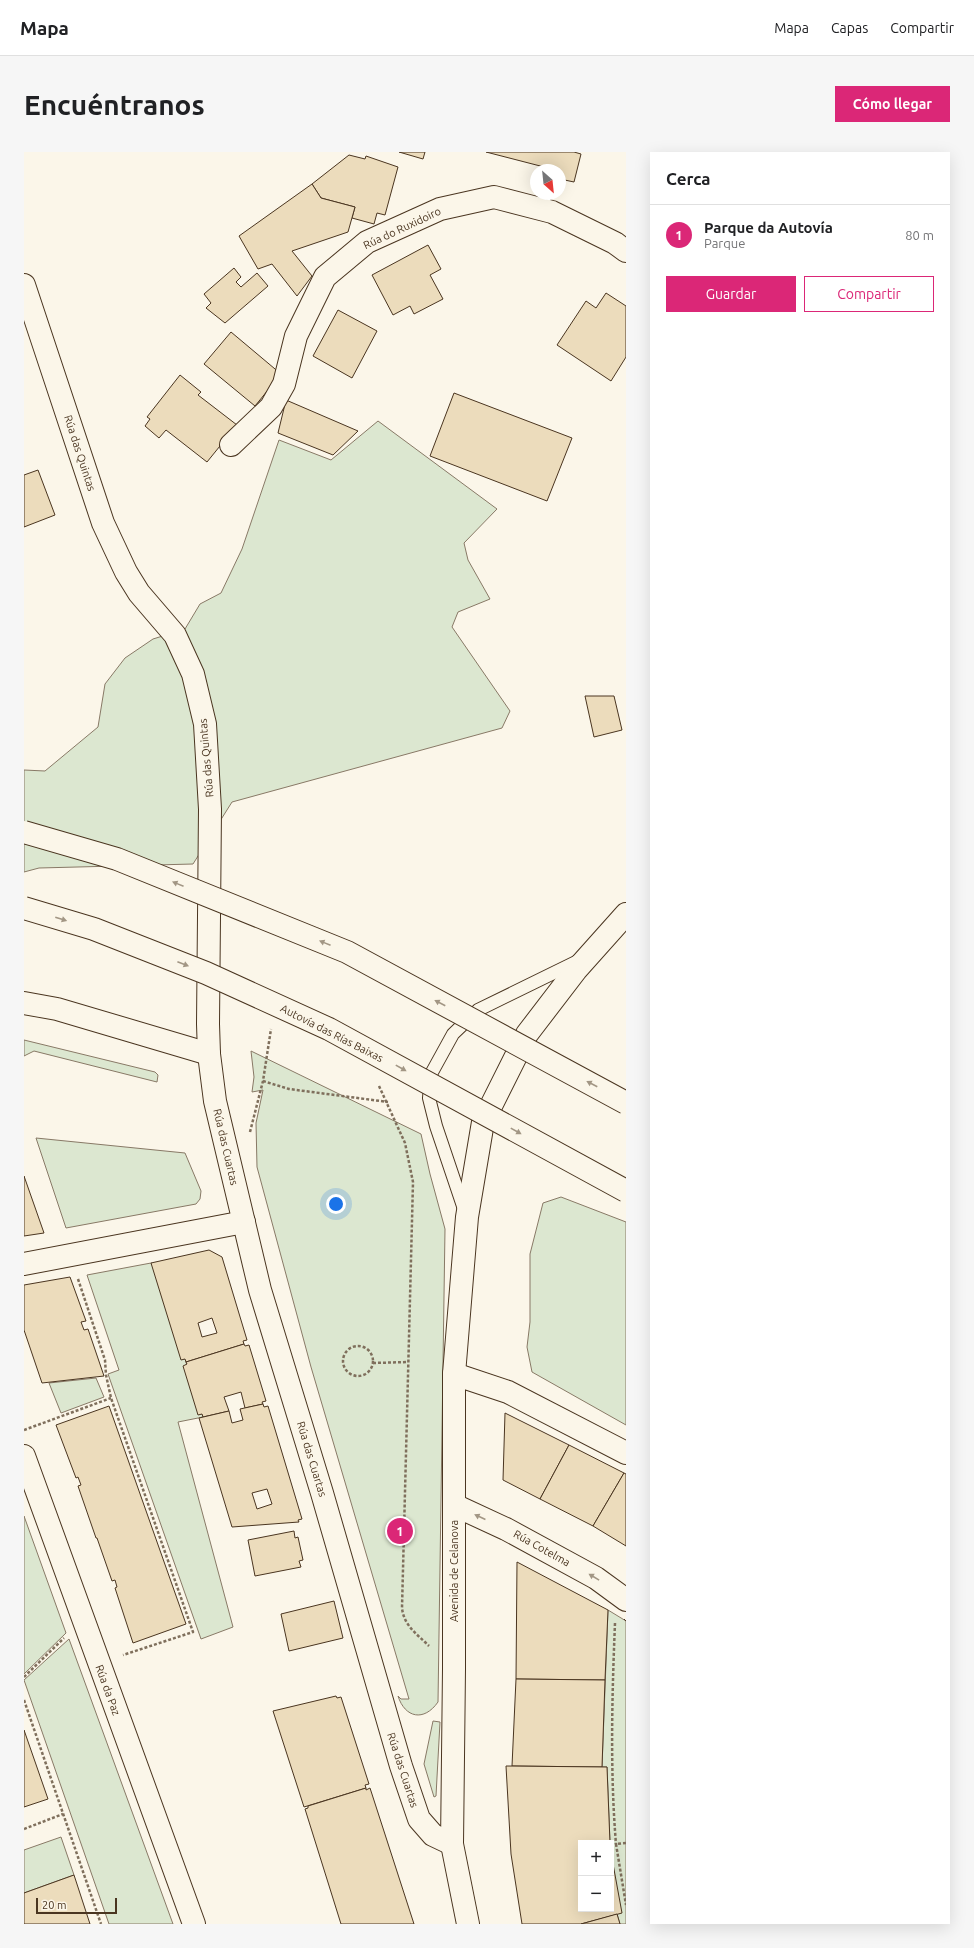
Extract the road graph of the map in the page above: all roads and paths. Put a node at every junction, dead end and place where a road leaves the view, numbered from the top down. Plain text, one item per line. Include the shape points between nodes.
1 (626, 251) edge
2 (24, 285) edge
3 (231, 445) dead end
4 (24, 832) edge
5 (24, 908) edge
6 (626, 914) edge
7 (590, 954) junction
8 (24, 1003) edge
9 (209, 1054) junction
10 (376, 1080) dead end
11 (262, 1081) dead end
12 (388, 1102) junction
13 (626, 1103) edge
14 (626, 1191) edge
15 (466, 1217) junction
16 (244, 1222) junction
17 (71, 1256) junction
18 (24, 1264) edge
19 (408, 1362) junction
20 (372, 1363) junction
21 (454, 1374) junction
22 (111, 1398) junction
23 (24, 1430) edge
24 (626, 1453) edge
25 (24, 1456) edge
26 (454, 1505) junction
27 (622, 1597) edge
28 (84, 1625) junction
29 (99, 1664) junction
30 (454, 1669) junction
31 (24, 1677) edge
32 (24, 1700) edge
33 (63, 1814) junction
34 (24, 1829) edge
35 (626, 1843) edge
36 (452, 1844) junction
37 (616, 1844) junction
38 (626, 1905) edge
39 (100, 1924) edge
40 (194, 1924) edge
41 (468, 1924) edge

1 - 3 main road, Rúa do Ruxidoiro via 552,212 494,197 440,208 367,242 325,277 296,336 284,384 271,407
2 - 9 main road, Rúa das Quintas via 103,523 126,572 139,593 174,635 193,674 205,724 210,809
13 -> 4 main road, bridge via 347,952 117,859
5 -> 14 main road, Autovía das Rías Baixas, bridge via 94,929 206,973 329,1029
6 - 7 main road, Avenida de Celanova
7 - 15 main road, Avenida de Celanova via 527,1034 483,1122
7 - 15 lane via 478,1010 453,1034 432,1074 429,1098
8 - 9 main road via 57,1009
9 - 16 main road, Rúa das Cuartas via 215,1101
10 - 12 path
11 - 12 path via 289,1089
12 - 19 path via 405,1143 413,1182
15 - 21 main road, Avenida de Celanova
16 - 17 main road
16 - 36 main road, Rúa das Cuartas via 260,1290 401,1766 419,1819 433,1835
17 - 18 main road
17 - 22 path via 105,1360
19 - 20 path
19 - 30 path via 403,1616 407,1625
20 - 20 path via 366,1373 357,1376 348,1373 343,1360 347,1351 360,1346 369,1351
21 - 24 main road via 508,1392
21 - 26 main road, Avenida de Celanova
22 - 23 path
22 - 29 path via 193,1632
25 - 28 main road, Rúa da Paz
27 -> 26 main road, Rúa Cotelma via 596,1578 506,1529
26 - 30 main road, Avenida de Celanova
27 - 37 path via 615,1616 613,1680 612,1805
28 - 29 main road, Rúa da Paz
28 - 31 path via 71,1631
29 - 40 main road, Rúa da Paz
30 - 36 main road, Avenida de Celanova
32 - 33 path
33 - 34 path
33 - 39 path
35 - 37 path
36 - 41 main road, Avenida de Celanova
37 - 38 path

